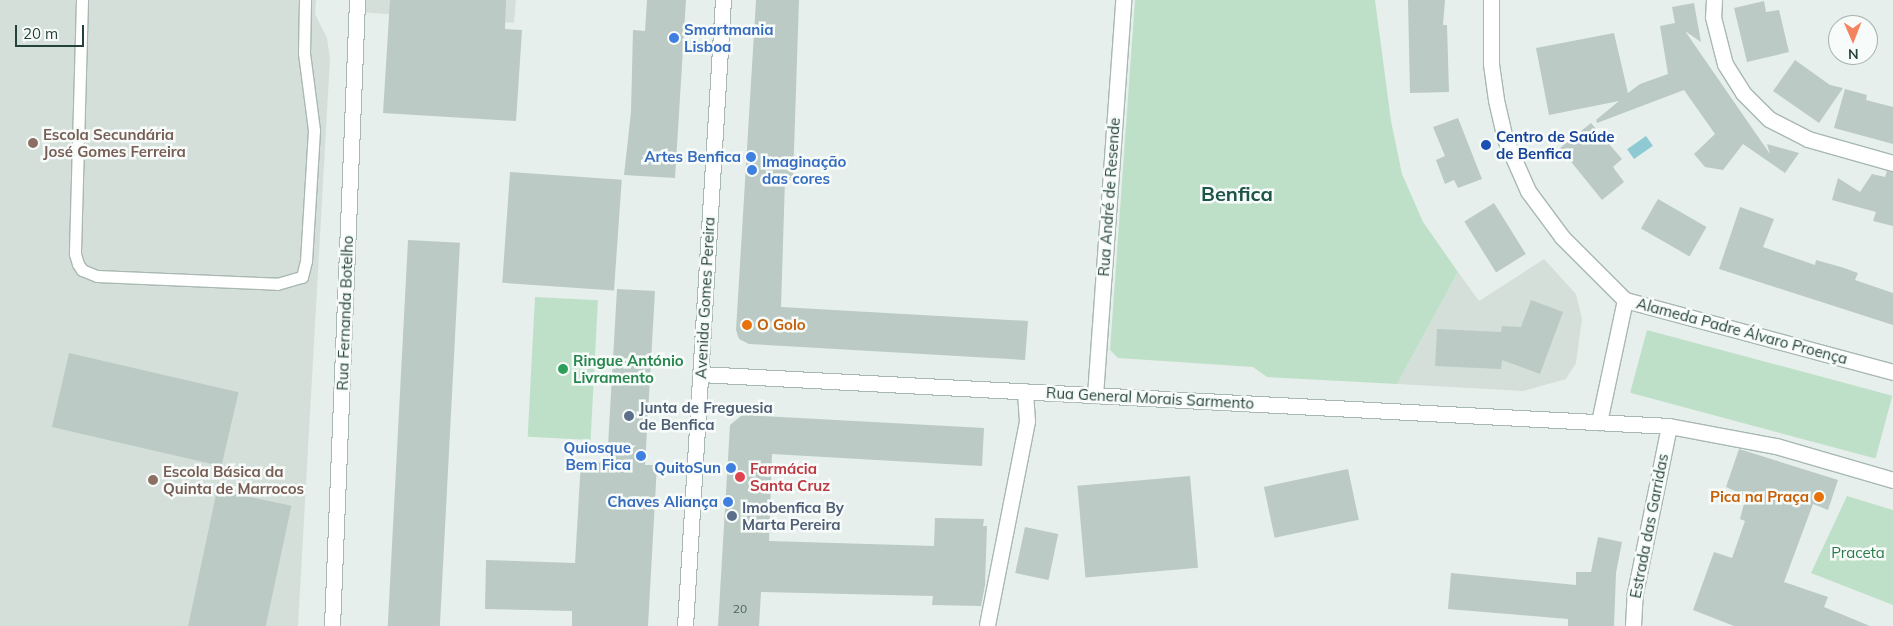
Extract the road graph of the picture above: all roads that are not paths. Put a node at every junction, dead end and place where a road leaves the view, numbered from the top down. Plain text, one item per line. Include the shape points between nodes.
1 (82, 0) edge
2 (305, 0) edge
3 (357, 0) edge
4 (723, 0) edge
5 (1123, 0) edge
6 (1491, 0) edge
7 (1714, 0) edge
8 (1893, 163) edge
9 (1625, 300) junction
10 (1893, 372) edge
11 (700, 374) junction
12 (1025, 391) junction
13 (1095, 395) junction
14 (1599, 422) junction
15 (1668, 426) junction
16 (1893, 480) edge
17 (332, 626) edge
18 (685, 626) edge
19 (987, 626) edge
20 (1633, 626) edge

1 - 2 lane via 75,254 82,270 98,276 277,284 302,276 306,261 314,130 304,53
3 - 17 street, Rua Fernanda Botelho
4 - 11 street, Avenida Gomes Pereira
5 - 13 street, Rua André de Resende
6 - 9 street via 1491,64 1496,100 1505,139 1528,191 1562,237
7 - 8 street via 1713,17 1725,64 1743,93 1769,119 1808,139
9 - 10 street, Alameda Padre Álvaro Proença
9 - 14 street, Alameda Padre Álvaro Proença
11 - 12 street, Rua General Morais Sarmento
11 - 18 street, Avenida Gomes Pereira
12 - 13 street, Rua General Morais Sarmento
12 - 19 street via 1027,421
13 - 14 street, Rua General Morais Sarmento
14 - 15 street
15 - 16 street via 1776,446
15 - 20 street, Estrada das Garridas via 1634,593

